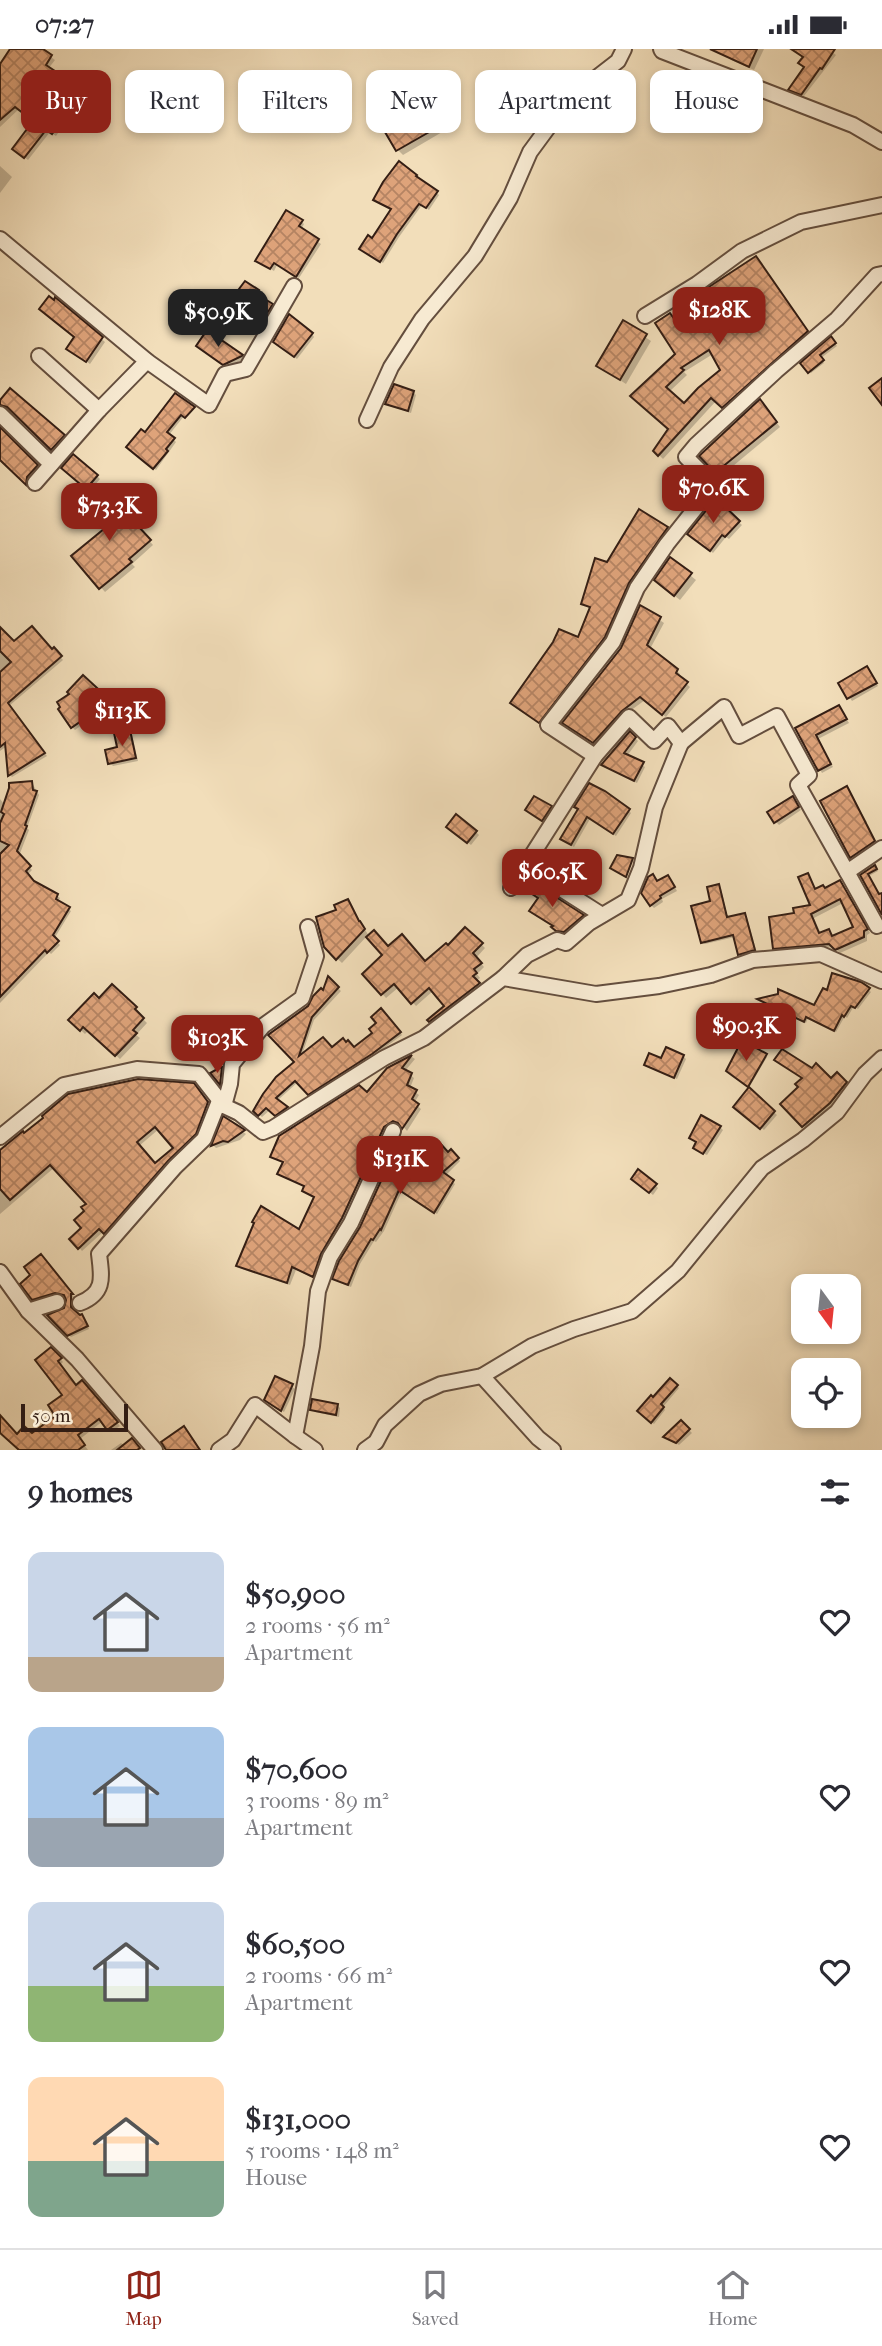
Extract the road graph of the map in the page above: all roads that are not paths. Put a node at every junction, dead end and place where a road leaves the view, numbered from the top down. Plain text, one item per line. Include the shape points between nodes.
1 (624, 49) edge
2 (662, 50) edge
3 (882, 142) edge
4 (882, 205) edge
5 (0, 239) edge
6 (882, 274) edge
7 (294, 286) dead end
8 (645, 316) dead end
9 (39, 356) dead end
10 (147, 361) junction
11 (99, 410) junction
12 (0, 414) edge
13 (367, 420) dead end
14 (51, 464) junction
15 (35, 483) dead end
16 (681, 743) junction
17 (595, 756) junction
18 (882, 848) edge
19 (525, 866) junction
20 (848, 872) junction
21 (511, 888) dead end
22 (602, 915) junction
23 (877, 926) dead end
24 (308, 927) dead end
25 (503, 978) junction
26 (882, 981) edge
27 (882, 1058) edge
28 (221, 1103) junction
29 (393, 1131) dead end
30 (0, 1137) edge
31 (0, 1272) edge
32 (57, 1302) dead end
33 (80, 1303) dead end
34 (28, 1311) junction
35 (482, 1375) junction
36 (295, 1436) junction
37 (155, 1450) edge
38 (219, 1450) edge
39 (315, 1450) edge
40 (365, 1450) edge
41 (553, 1450) edge

1 - 13 street via 618,61 569,99 530,152 510,198 475,256 422,319 391,366
2 - 3 street via 853,125
4 - 8 street via 802,222 743,251
5 - 10 street
6 - 17 street via 686,457 714,485 637,588 613,642 548,725
7 - 10 street via 246,369 225,374 209,405
9 - 11 street
10 - 11 street
11 - 14 street
12 - 14 street
14 - 15 street
16 - 17 street via 668,726 654,741 629,717
16 - 20 street via 724,707 739,736 776,716 809,775 798,785
16 - 22 street via 655,807 641,868 628,900
17 - 19 street
18 - 20 street
19 - 21 street
19 - 22 street
20 - 23 street
22 - 25 street via 566,943 558,940 527,955
24 - 28 street via 316,956 302,998 263,1026 232,1064 230,1084
25 - 26 street via 597,994 711,975 753,960 821,954
25 - 28 street via 424,1038 273,1128 263,1132
27 - 35 street via 836,1112 762,1168 678,1271 632,1311 532,1346
28 - 30 street via 199,1073 137,1069 64,1085
28 - 33 street via 204,1139 99,1254 99,1291
29 - 36 street via 351,1223 330,1257 318,1291
31 - 34 street
32 - 34 street
34 - 37 street via 77,1359
35 - 40 street via 419,1394
35 - 41 street
36 - 38 street via 255,1405 233,1440
36 - 39 street

